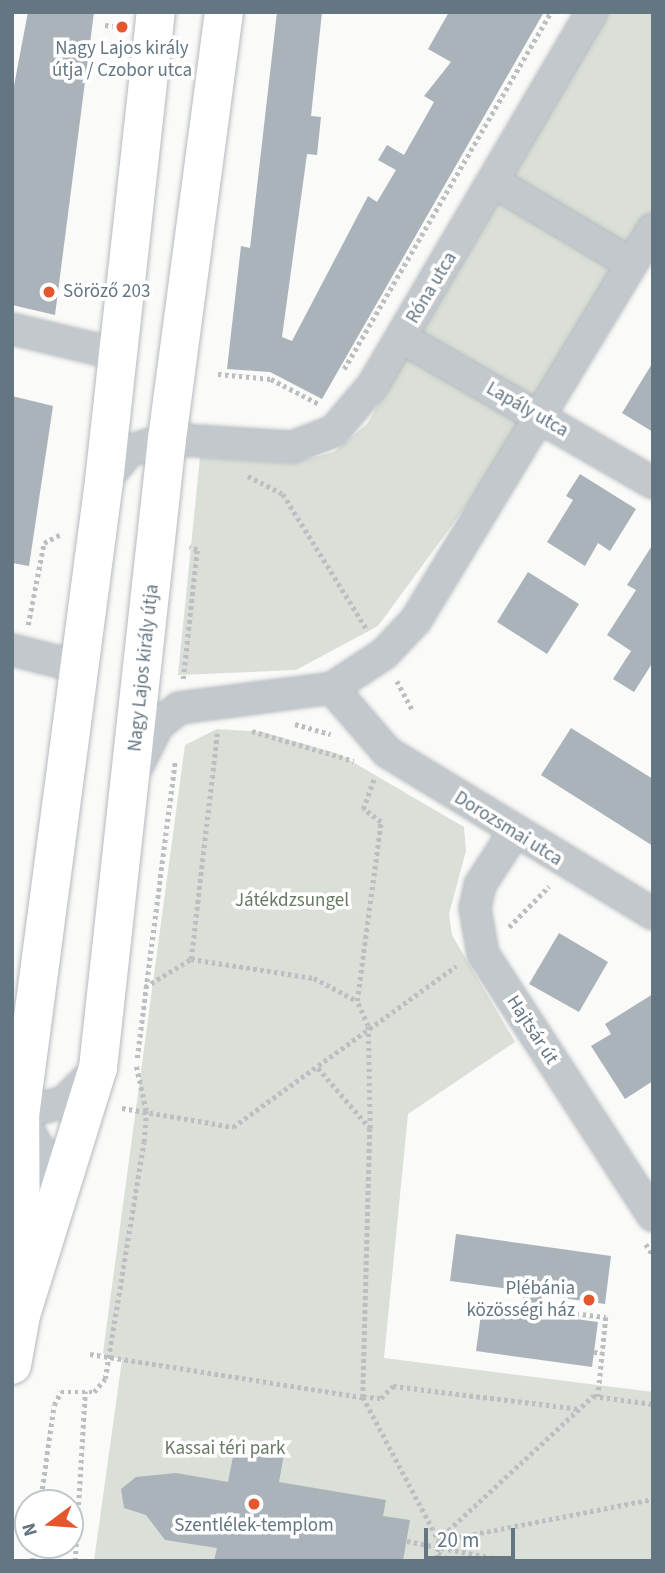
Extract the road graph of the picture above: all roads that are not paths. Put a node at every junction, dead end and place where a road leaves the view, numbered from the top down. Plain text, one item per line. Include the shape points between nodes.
1 (224, 12) edge
2 (592, 12) edge
3 (139, 20) edge
4 (496, 183) junction
5 (653, 229) edge
6 (630, 263) junction
7 (12, 329) edge
8 (402, 338) junction
9 (117, 354) junction
10 (535, 414) junction
11 (180, 439) junction
12 (104, 481) junction
13 (653, 483) edge
14 (12, 650) edge
15 (377, 660) junction
16 (79, 667) junction
17 (332, 688) junction
18 (372, 733) junction
19 (133, 777) junction
20 (513, 834) junction
21 (653, 914) edge
22 (98, 1068) junction
23 (15, 1119) edge
24 (653, 1216) edge
25 (21, 1314) junction
26 (12, 1365) edge

1 - 11 main road, Nagy Lajos király útja via 173,395
2 - 4 street, Róna utca
3 - 9 main road, Nagy Lajos király útja
4 - 6 street
4 - 8 street, Róna utca
5 - 6 street
6 - 10 street
7 - 9 street
8 - 10 street, Lapály utca
8 - 11 street, Róna utca via 354,412 318,440 277,447
9 - 12 main road, Nagy Lajos király útja
10 - 13 street, Lapály utca
10 - 15 street via 416,620
11 - 12 street, Róna utca via 129,452
11 - 19 main road, Nagy Lajos király útja
12 - 16 main road, Nagy Lajos király útja
14 - 16 street
15 - 17 street
15 - 18 street
16 - 23 main road, Nagy Lajos király útja
17 - 18 street, Dorozsmai utca
17 - 19 street via 179,708 158,725
18 - 20 street, Dorozsmai utca via 387,752
19 - 22 main road, Nagy Lajos király útja
20 - 21 street, Dorozsmai utca
20 - 24 street, Hajtsár út via 480,885 475,908 483,954
22 - 23 street via 65,1102
22 - 25 main road, Nagy Lajos király útja via 78,1149
23 - 25 main road, Nagy Lajos király útja
25 - 26 main road, Nagy Lajos király útja

